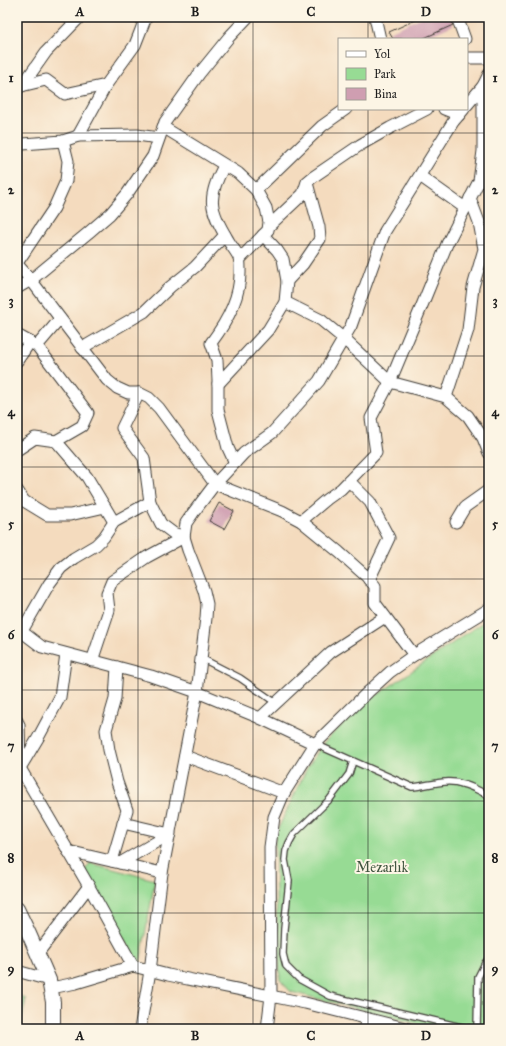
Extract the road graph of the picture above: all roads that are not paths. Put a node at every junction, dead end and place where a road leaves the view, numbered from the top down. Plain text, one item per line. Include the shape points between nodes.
1 (80, 17) edge
2 (146, 17) edge
3 (248, 17) edge
4 (375, 17) edge
5 (457, 17) edge
6 (380, 38) edge
7 (465, 38) edge
8 (468, 48) edge
9 (470, 58) edge
10 (489, 58) edge
11 (489, 74) edge
12 (106, 85) junction
13 (483, 86) junction
14 (19, 87) edge
15 (486, 102) edge
16 (468, 104) edge
17 (345, 110) edge
18 (425, 110) edge
19 (450, 110) edge
20 (462, 112) edge
21 (163, 127) junction
22 (78, 136) junction
23 (159, 138) junction
24 (63, 141) junction
25 (17, 146) edge
26 (224, 166) junction
27 (420, 176) junction
28 (307, 182) junction
29 (256, 190) junction
30 (468, 203) junction
31 (266, 231) junction
32 (225, 235) junction
33 (240, 259) junction
34 (17, 264) edge
35 (485, 264) edge
36 (31, 280) junction
37 (287, 281) junction
38 (17, 288) edge
39 (285, 302) junction
40 (60, 319) junction
41 (17, 335) edge
42 (344, 339) junction
43 (33, 344) junction
44 (82, 348) junction
45 (17, 361) edge
46 (390, 382) junction
47 (218, 384) junction
48 (138, 393) junction
49 (446, 397) junction
50 (56, 440) junction
51 (17, 450) edge
52 (489, 453) edge
53 (235, 462) junction
54 (349, 481) junction
55 (215, 484) junction
56 (17, 490) edge
57 (489, 490) edge
58 (150, 502) junction
59 (106, 508) junction
60 (301, 521) junction
61 (114, 522) junction
62 (456, 522) dead end
63 (184, 537) junction
64 (369, 580) junction
65 (489, 608) edge
66 (385, 617) junction
67 (19, 630) edge
68 (66, 654) junction
69 (414, 655) junction
70 (201, 658) junction
71 (92, 660) junction
72 (117, 667) junction
73 (197, 692) junction
74 (276, 703) junction
75 (260, 718) junction
76 (17, 721) edge
77 (315, 744) junction
78 (185, 756) junction
79 (353, 761) junction
80 (18, 771) edge
81 (284, 793) junction
82 (489, 795) edge
83 (123, 824) junction
84 (170, 834) junction
85 (68, 850) junction
86 (116, 862) junction
87 (162, 873) junction
88 (88, 886) junction
89 (17, 908) edge
90 (17, 922) edge
91 (29, 934) junction
92 (38, 953) junction
93 (489, 958) edge
94 (133, 966) junction
95 (17, 971) edge
96 (150, 971) junction
97 (50, 984) junction
98 (271, 996) junction
99 (367, 1024) edge
100 (53, 1029) edge
101 (140, 1029) edge
102 (267, 1029) edge
103 (409, 1029) edge
104 (470, 1029) edge
105 (477, 1029) edge

1 - 14 street via 46,52
2 - 12 street via 135,45
3 - 21 street via 228,37 199,74
4 - 6 street
5 - 7 street
8 - 9 street
9 - 10 street
11 - 13 street
12 - 14 street via 65,94 46,80
12 - 22 street
13 - 15 street
13 - 16 street
15 - 30 street via 479,181
17 - 29 street via 322,126
18 - 28 street via 360,145
19 - 20 street
20 - 27 street via 453,122
21 - 23 street
21 - 26 street
22 - 23 street via 137,135
22 - 24 street
23 - 36 street via 153,156 110,214
24 - 25 street
24 - 34 street via 68,162 66,181 54,208
26 - 29 street via 238,173
26 - 32 street via 213,190 212,200 213,210
27 - 30 street
27 - 42 street via 385,231
28 - 31 street via 303,194
28 - 37 street via 320,240
29 - 31 street via 270,222
30 - 35 street via 479,222
30 - 46 street via 447,244
31 - 33 street
31 - 37 street via 283,259
32 - 33 street
32 - 44 street via 195,267 144,312
33 - 47 street via 240,282 233,306 223,328 211,343 217,360
34 - 36 street
35 - 49 street via 473,287 468,330
36 - 38 street
36 - 40 street
37 - 39 street
39 - 42 street via 321,320
39 - 47 street via 268,330
40 - 43 street
40 - 44 street
41 - 43 street
42 - 46 street
42 - 53 street via 319,381 272,433
43 - 45 street
43 - 50 street via 88,413 82,426
44 - 48 street via 106,380 117,388
46 - 49 street
46 - 54 street via 371,418 376,453
47 - 53 street via 218,410 228,448
48 - 55 street via 159,408
48 - 58 street via 122,428 144,458
49 - 52 street via 468,416 483,438
50 - 51 street via 35,438
50 - 59 street via 87,477
53 - 55 street
54 - 60 street
54 - 64 street via 370,502 389,538
55 - 60 street
55 - 63 street via 186,523
56 - 59 street via 24,501 47,515 70,515
57 - 62 street via 465,508
58 - 61 street
58 - 63 street via 161,524
59 - 61 street
60 - 64 street
61 - 67 street via 96,545 61,568
63 - 70 street via 204,591 206,604
63 - 71 street via 147,557 112,581 107,593 109,610
64 - 66 street via 375,586 375,603
65 - 69 street
66 - 69 street
66 - 74 street via 331,652
67 - 68 street via 42,647
68 - 71 street
68 - 80 street via 60,697
69 - 77 street via 390,672
70 - 73 street
70 - 74 lane via 240,678
71 - 72 street
72 - 73 street
72 - 83 street via 115,699 106,730 112,763 127,810
73 - 75 street
73 - 78 street
74 - 75 street
75 - 77 street
76 - 80 street
77 - 79 lane
77 - 81 street
78 - 81 street
78 - 84 street
79 - 82 lane via 412,787 434,783 462,783
79 - 104 lane via 349,774 330,799 294,834 286,851 289,881 283,954 286,966 299,979 330,996
80 - 85 street
81 - 98 street via 274,817 270,848
83 - 84 street
83 - 86 street
84 - 86 street
84 - 87 street
85 - 86 street
85 - 88 street
86 - 87 street
87 - 96 street
88 - 92 street
88 - 94 street
89 - 91 street
90 - 91 street
91 - 92 street
92 - 97 street
93 - 105 lane via 478,977
94 - 96 street
94 - 97 street via 76,983
95 - 97 street
96 - 98 street
96 - 101 street
97 - 100 street
98 - 99 street via 305,1003
98 - 102 street
99 - 103 street

